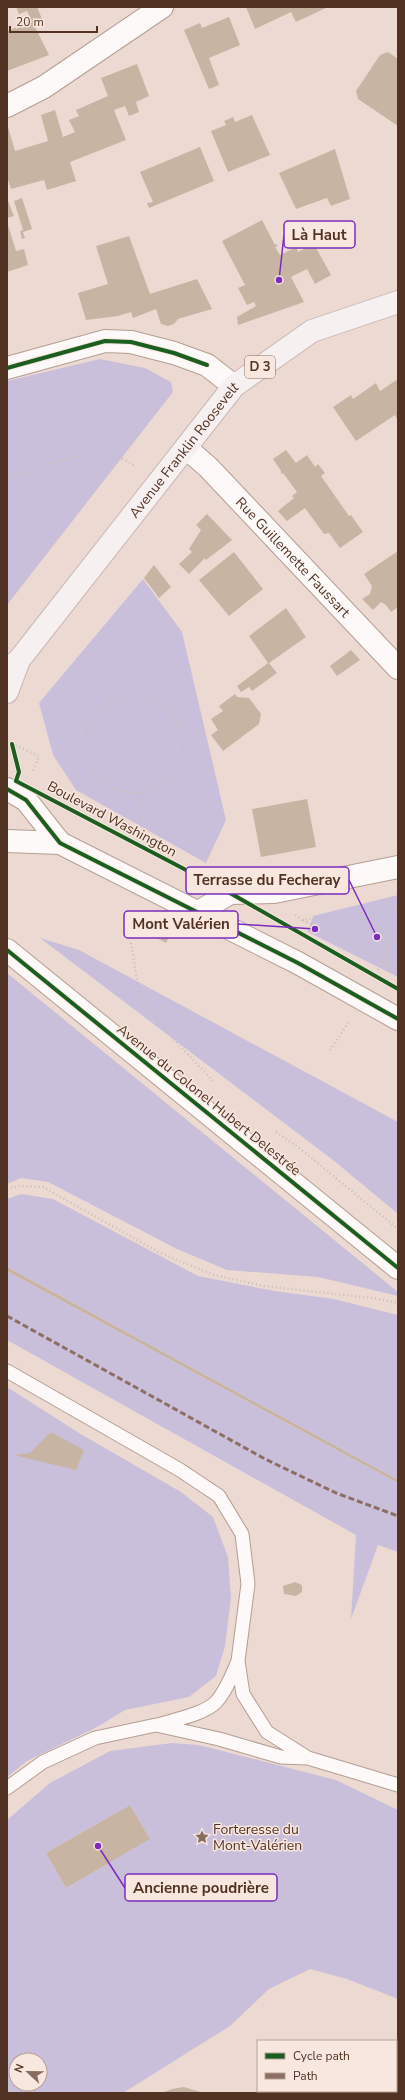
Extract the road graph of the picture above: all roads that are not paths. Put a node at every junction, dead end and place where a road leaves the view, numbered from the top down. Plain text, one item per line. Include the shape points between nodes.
1 (162, 7) edge
2 (7, 106) edge
3 (398, 302) edge
4 (7, 368) edge
5 (234, 386) junction
6 (186, 448) junction
7 (13, 665) edge
8 (398, 668) edge
9 (7, 692) edge
10 (7, 789) edge
11 (7, 841) edge
12 (60, 843) junction
13 (398, 867) edge
14 (197, 913) junction
15 (7, 950) edge
16 (398, 1018) edge
17 (398, 1268) edge
18 (7, 1371) edge
19 (238, 1661) junction
20 (156, 1725) junction
21 (308, 1758) junction
22 (398, 1785) edge
23 (7, 1788) edge

1 - 2 street via 44,87
3 - 5 main road, Avenue Franklin Roosevelt / D 3 via 312,331
4 - 5 street via 105,341 131,342 207,364
5 - 6 main road, Avenue Franklin Roosevelt / D 3
6 - 7 main road, Avenue Franklin Roosevelt / D 3
6 - 8 street, Rue Guillemette Faussart via 214,473
7 - 9 main road, Avenue Franklin Roosevelt / D 3
10 - 12 street, Boulevard Washington via 26,800
11 - 12 street, Boulevard Washington
12 - 14 street, Boulevard Washington
13 - 14 street via 274,892 230,893
14 - 16 street, Boulevard Washington
15 - 17 street, Avenue du Colonel Hubert Delestrée
18 - 19 lane via 180,1470 219,1496 242,1534 248,1584
19 - 20 lane via 215,1704 196,1713
19 - 21 lane via 243,1694 267,1732
20 - 21 lane via 220,1739 282,1757
20 - 23 lane via 95,1738 43,1762
21 - 22 lane

